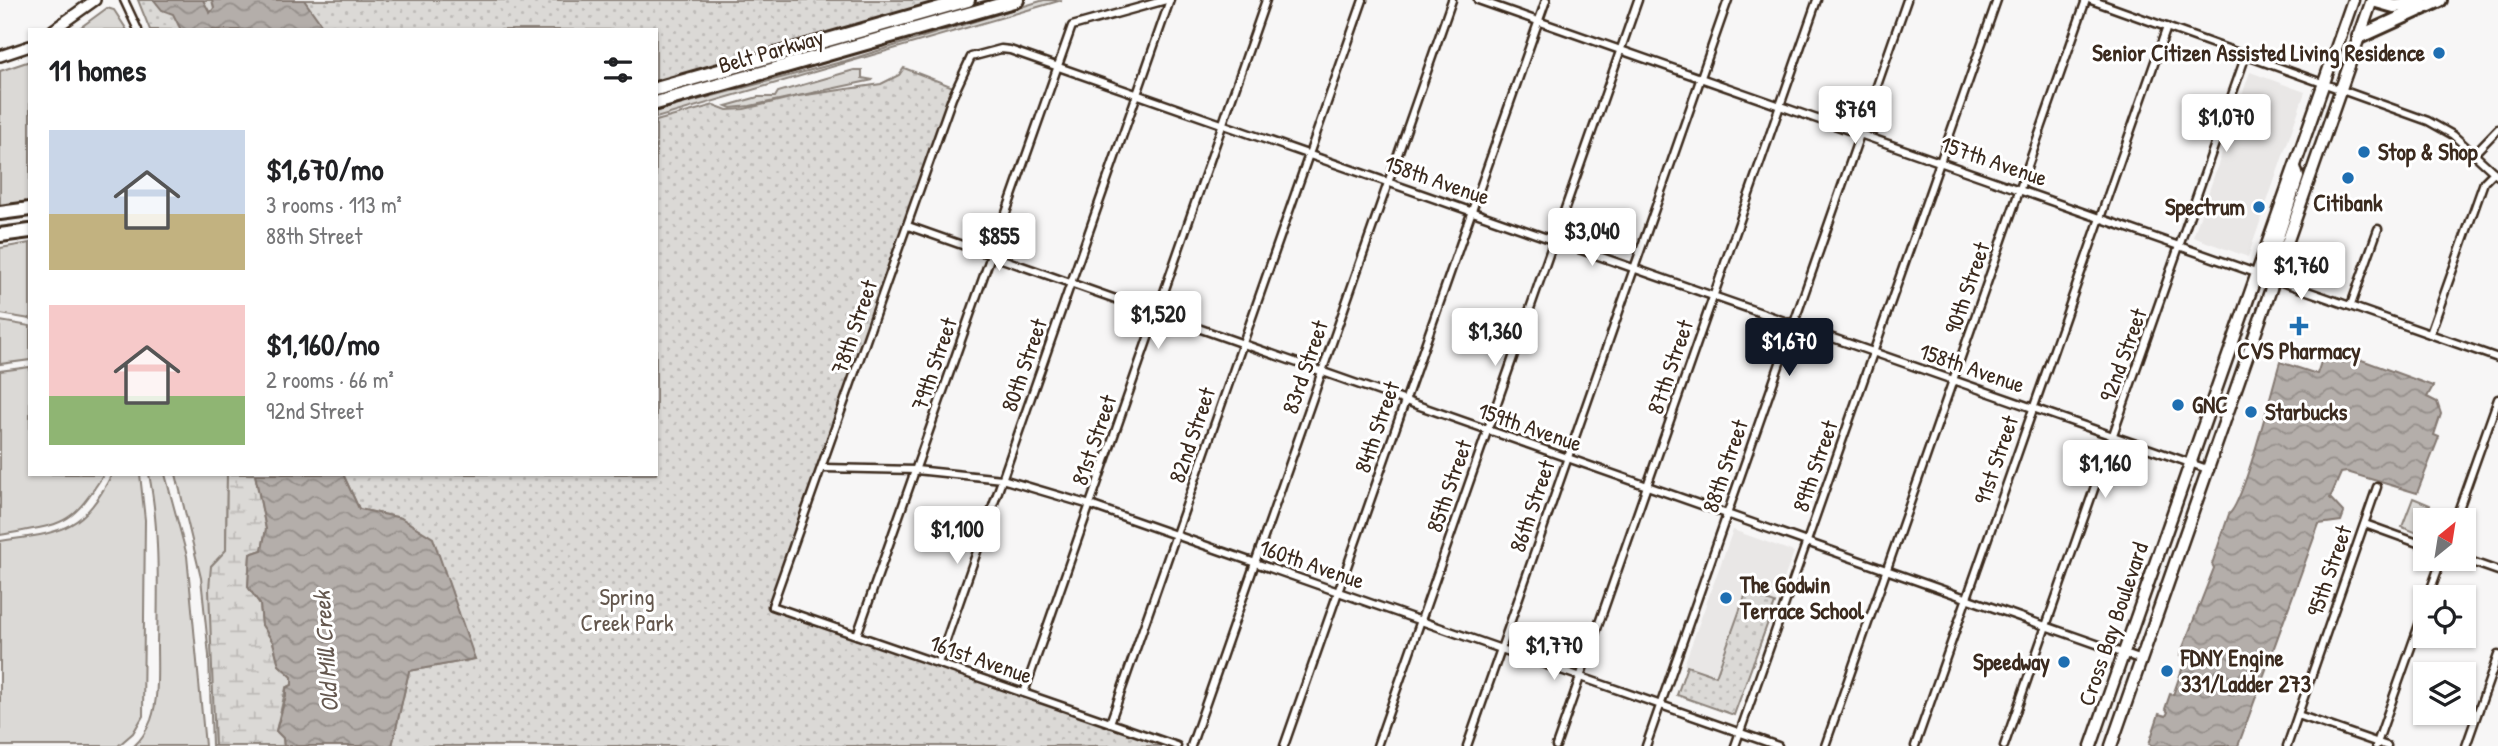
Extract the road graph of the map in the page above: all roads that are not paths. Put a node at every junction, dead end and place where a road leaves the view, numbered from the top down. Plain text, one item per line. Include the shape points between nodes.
1 (95, 0) edge
2 (124, 0) edge
3 (968, 0) edge
4 (1017, 0) edge
5 (1168, 0) edge
6 (1266, 0) edge
7 (1363, 0) edge
8 (1452, 0) edge
9 (1478, 0) edge
10 (1546, 0) edge
11 (1638, 0) edge
12 (1728, 0) edge
13 (1817, 0) edge
14 (1907, 0) edge
15 (1997, 0) edge
16 (2086, 0) edge
17 (2091, 0) edge
18 (2353, 0) edge
19 (2372, 0) edge
20 (2432, 0) edge
21 (2440, 0) edge
22 (1538, 21) junction
23 (2167, 27) junction
24 (56, 28) edge
25 (137, 28) edge
26 (2359, 37) junction
27 (28, 47) edge
28 (1621, 49) junction
29 (2246, 55) junction
30 (0, 56) edge
31 (968, 59) joint
32 (1058, 67) junction
33 (1701, 77) junction
34 (2325, 82) junction
35 (658, 88) edge
36 (2341, 88) junction
37 (1137, 94) junction
38 (658, 102) edge
39 (1780, 105) junction
40 (1223, 124) junction
41 (2498, 129) edge
42 (1860, 133) junction
43 (1309, 154) junction
44 (2474, 154) junction
45 (1940, 161) junction
46 (2295, 167) junction
47 (2496, 174) edge
48 (1388, 182) junction
49 (2020, 189) junction
50 (28, 209) edge
51 (1472, 211) junction
52 (0, 213) edge
53 (2099, 217) junction
54 (28, 223) edge
55 (908, 226) junction
56 (0, 227) edge
57 (2378, 229) dead end
58 (28, 231) edge
59 (0, 235) edge
60 (1554, 240) junction
61 (2180, 245) junction
62 (991, 255) junction
63 (1634, 268) junction
64 (2258, 272) junction
65 (2275, 278) junction
66 (1070, 285) junction
67 (1713, 296) junction
68 (2351, 305) junction
69 (1156, 314) junction
70 (1794, 324) junction
71 (2430, 334) junction
72 (1242, 345) junction
73 (1873, 352) junction
74 (2498, 358) edge
75 (1322, 372) junction
76 (1953, 380) junction
77 (2498, 399) edge
78 (1405, 401) junction
79 (2033, 408) junction
80 (1488, 430) junction
81 (2113, 436) junction
82 (1567, 459) junction
83 (2189, 462) junction
84 (823, 468) junction
85 (916, 470) junction
86 (2210, 470) junction
87 (1002, 479) junction
88 (1647, 486) junction
89 (2377, 487) dead end
90 (1090, 505) junction
91 (2459, 508) edge
92 (1727, 515) junction
93 (2364, 524) junction
94 (1175, 535) junction
95 (2413, 541) edge
96 (1806, 542) junction
97 (1255, 562) junction
98 (2476, 564) edge
99 (1886, 570) junction
100 (2498, 572) edge
101 (1338, 592) junction
102 (1966, 598) junction
103 (772, 606) joint
104 (1421, 621) junction
105 (2046, 626) junction
106 (857, 635) junction
107 (2413, 642) edge
108 (1501, 649) junction
109 (2123, 653) junction
110 (2498, 655) edge
111 (2142, 660) junction
112 (938, 663) junction
113 (1581, 677) junction
114 (1024, 693) junction
115 (1660, 705) junction
116 (2298, 715) junction
117 (1110, 723) junction
118 (1740, 733) junction
119 (2377, 744) edge
120 (1177, 746) edge
121 (1191, 746) edge
122 (1284, 746) edge
123 (1377, 746) edge
124 (1467, 746) edge
125 (1556, 746) edge
126 (1646, 746) edge
127 (1735, 746) edge
128 (1778, 746) edge
129 (1825, 746) edge
130 (1915, 746) edge
131 (2004, 746) edge
132 (2091, 746) edge
133 (2111, 746) edge
134 (2287, 746) edge
135 (2387, 746) edge
136 (2466, 746) edge

1 - 24 main road
2 - 25 street
3 - 35 highway, Belt Parkway
4 - 38 highway, Belt Parkway
5 - 32 street, 79th Street via 1072,26
5 - 37 street, 80th Street
6 - 40 street, 81st Street
7 - 43 street, 82nd Street
8 - 48 street, 83rd Street
9 - 22 street, 157th Avenue
10 - 22 street, 84th Street
11 - 28 street, 85th Street
12 - 33 street, 86th Street
13 - 39 street, 87th Street
14 - 42 street, 88th Street
15 - 45 street, 89th Street
16 - 49 street, 90th Street
17 - 23 street
18 - 34 main road, Cross Bay Boulevard
19 - 20 highway via 2400,6
19 - 26 main road, Cross Bay Boulevard
21 - 26 highway
22 - 28 street, 157th Avenue
22 - 51 street, 84th Street
23 - 29 street
23 - 53 street, 91st Street
26 - 36 main road, Cross Bay Boulevard
27 - 30 main road
28 - 33 street, 157th Avenue
28 - 60 street, 85th Street
29 - 34 street
29 - 61 street, 92nd Street
31 - 32 street, 158th Avenue via 1001,49
31 - 55 street, 78th Street
32 - 37 street, 158th Avenue
32 - 62 street, 79th Street
33 - 39 street, 157th Avenue
33 - 63 street, 86th Street
34 - 36 street
34 - 46 main road, Cross Bay Boulevard
36 - 44 street via 2436,125
36 - 65 main road, Cross Bay Boulevard
37 - 40 street, 158th Avenue
37 - 66 street, 80th Street
39 - 42 street, 157th Avenue
39 - 67 street, 87th Street
40 - 43 street, 158th Avenue
40 - 69 street, 81st Street
41 - 44 street
42 - 45 street, 157th Avenue
42 - 70 street, 88th Street
43 - 48 street, 158th Avenue
43 - 72 street, 82nd Street
44 - 47 street
45 - 49 street, 157th Avenue
45 - 73 street, 89th Street
46 - 64 main road, Cross Bay Boulevard
46 - 65 main road via 2298,177 2270,261
47 - 71 street via 2484,182
48 - 51 street, 158th Avenue
48 - 75 street, 83rd Street
49 - 53 street, 157th Avenue
49 - 76 street, 90th Street
50 - 52 highway
51 - 60 street, 158th Avenue
51 - 78 street, 84th Street
53 - 61 street, 157th Avenue
53 - 79 street, 91st Street
54 - 56 highway
55 - 62 street, 159th Avenue
55 - 84 street, 78th Street
57 - 68 street
58 - 59 highway
60 - 63 street, 158th Avenue
60 - 80 street, 85th Street
61 - 64 street, 157th Avenue
61 - 81 street, 92nd Street
62 - 66 street, 159th Avenue
62 - 85 street, 79th Street
63 - 67 street, 158th Avenue
63 - 82 street, 86th Street
64 - 65 street, 157th Avenue
64 - 83 main road, Cross Bay Boulevard
65 - 68 street, 157th Avenue
65 - 86 main road, Cross Bay Boulevard
66 - 69 street, 159th Avenue
66 - 87 street, 80th Street
67 - 70 street, 158th Avenue
67 - 88 street, 87th Street
68 - 71 street, 157th Avenue
69 - 72 street, 159th Avenue
69 - 90 street, 81st Street
70 - 73 street, 158th Avenue
70 - 92 street, 88th Street
71 - 74 street, 157th Avenue
72 - 75 street, 159th Avenue
72 - 94 street, 82nd Street
73 - 76 street, 158th Avenue
73 - 96 street, 89th Street
75 - 78 street, 159th Avenue
75 - 97 street, 83rd Street
76 - 79 street, 158th Avenue
76 - 99 street, 90th Street
77 - 91 street
78 - 80 street, 159th Avenue
78 - 101 street, 84th Street
79 - 81 street, 158th Avenue
79 - 102 street, 91st Street
80 - 82 street, 159th Avenue
80 - 104 street, 85th Street
81 - 83 street, 158th Avenue
81 - 105 street, 92nd Street
82 - 88 street, 159th Avenue
82 - 108 street, 86th Street
83 - 86 street, 158th Avenue
83 - 109 main road, Cross Bay Boulevard
84 - 85 street, 160th Avenue
84 - 103 street, 78th Street
85 - 87 street, 160th Avenue
85 - 106 street, 79th Street
86 - 111 main road, Cross Bay Boulevard
87 - 90 street, 160th Avenue
87 - 112 street, 80th Street
88 - 92 street, 159th Avenue
88 - 113 street, 87th Street
89 - 93 street, 95th Street
90 - 94 street, 160th Avenue
90 - 114 street, 81st Street
92 - 96 street, 159th Avenue
92 - 115 street, 88th Street
93 - 95 street
93 - 116 street, 95th Street
94 - 97 street, 160th Avenue
94 - 117 street, 82nd Street
96 - 99 street, 159th Avenue
96 - 118 street, 89th Street
97 - 101 street, 160th Avenue
97 - 121 street, 83rd Street
98 - 100 street
99 - 102 street, 159th Avenue
99 - 129 street, 90th Street
101 - 104 street, 160th Avenue
101 - 122 street, 84th Street
102 - 105 street, 159th Avenue
102 - 130 street, 91st Street
103 - 106 street, 161st Avenue
104 - 108 street, 160th Avenue
104 - 123 street, 85th Street
105 - 109 street, 159th Avenue
105 - 131 street, 92nd Street
106 - 112 street, 161st Avenue
107 - 119 street
108 - 113 street, 160th Avenue
108 - 124 street, 86th Street
109 - 111 street, 159th Avenue
109 - 132 main road, Cross Bay Boulevard
110 - 136 street
111 - 133 main road, Cross Bay Boulevard
112 - 114 street, 161st Avenue
113 - 115 street, 160th Avenue
113 - 125 street, 87th Street
114 - 117 street, 161st Avenue
115 - 118 street, 160th Avenue
115 - 126 street, 88th Street
116 - 119 street
116 - 134 street, 95th Street
117 - 120 street, 161st Avenue
118 - 127 street, 89th Street
118 - 128 street, 160th Avenue
119 - 135 street

